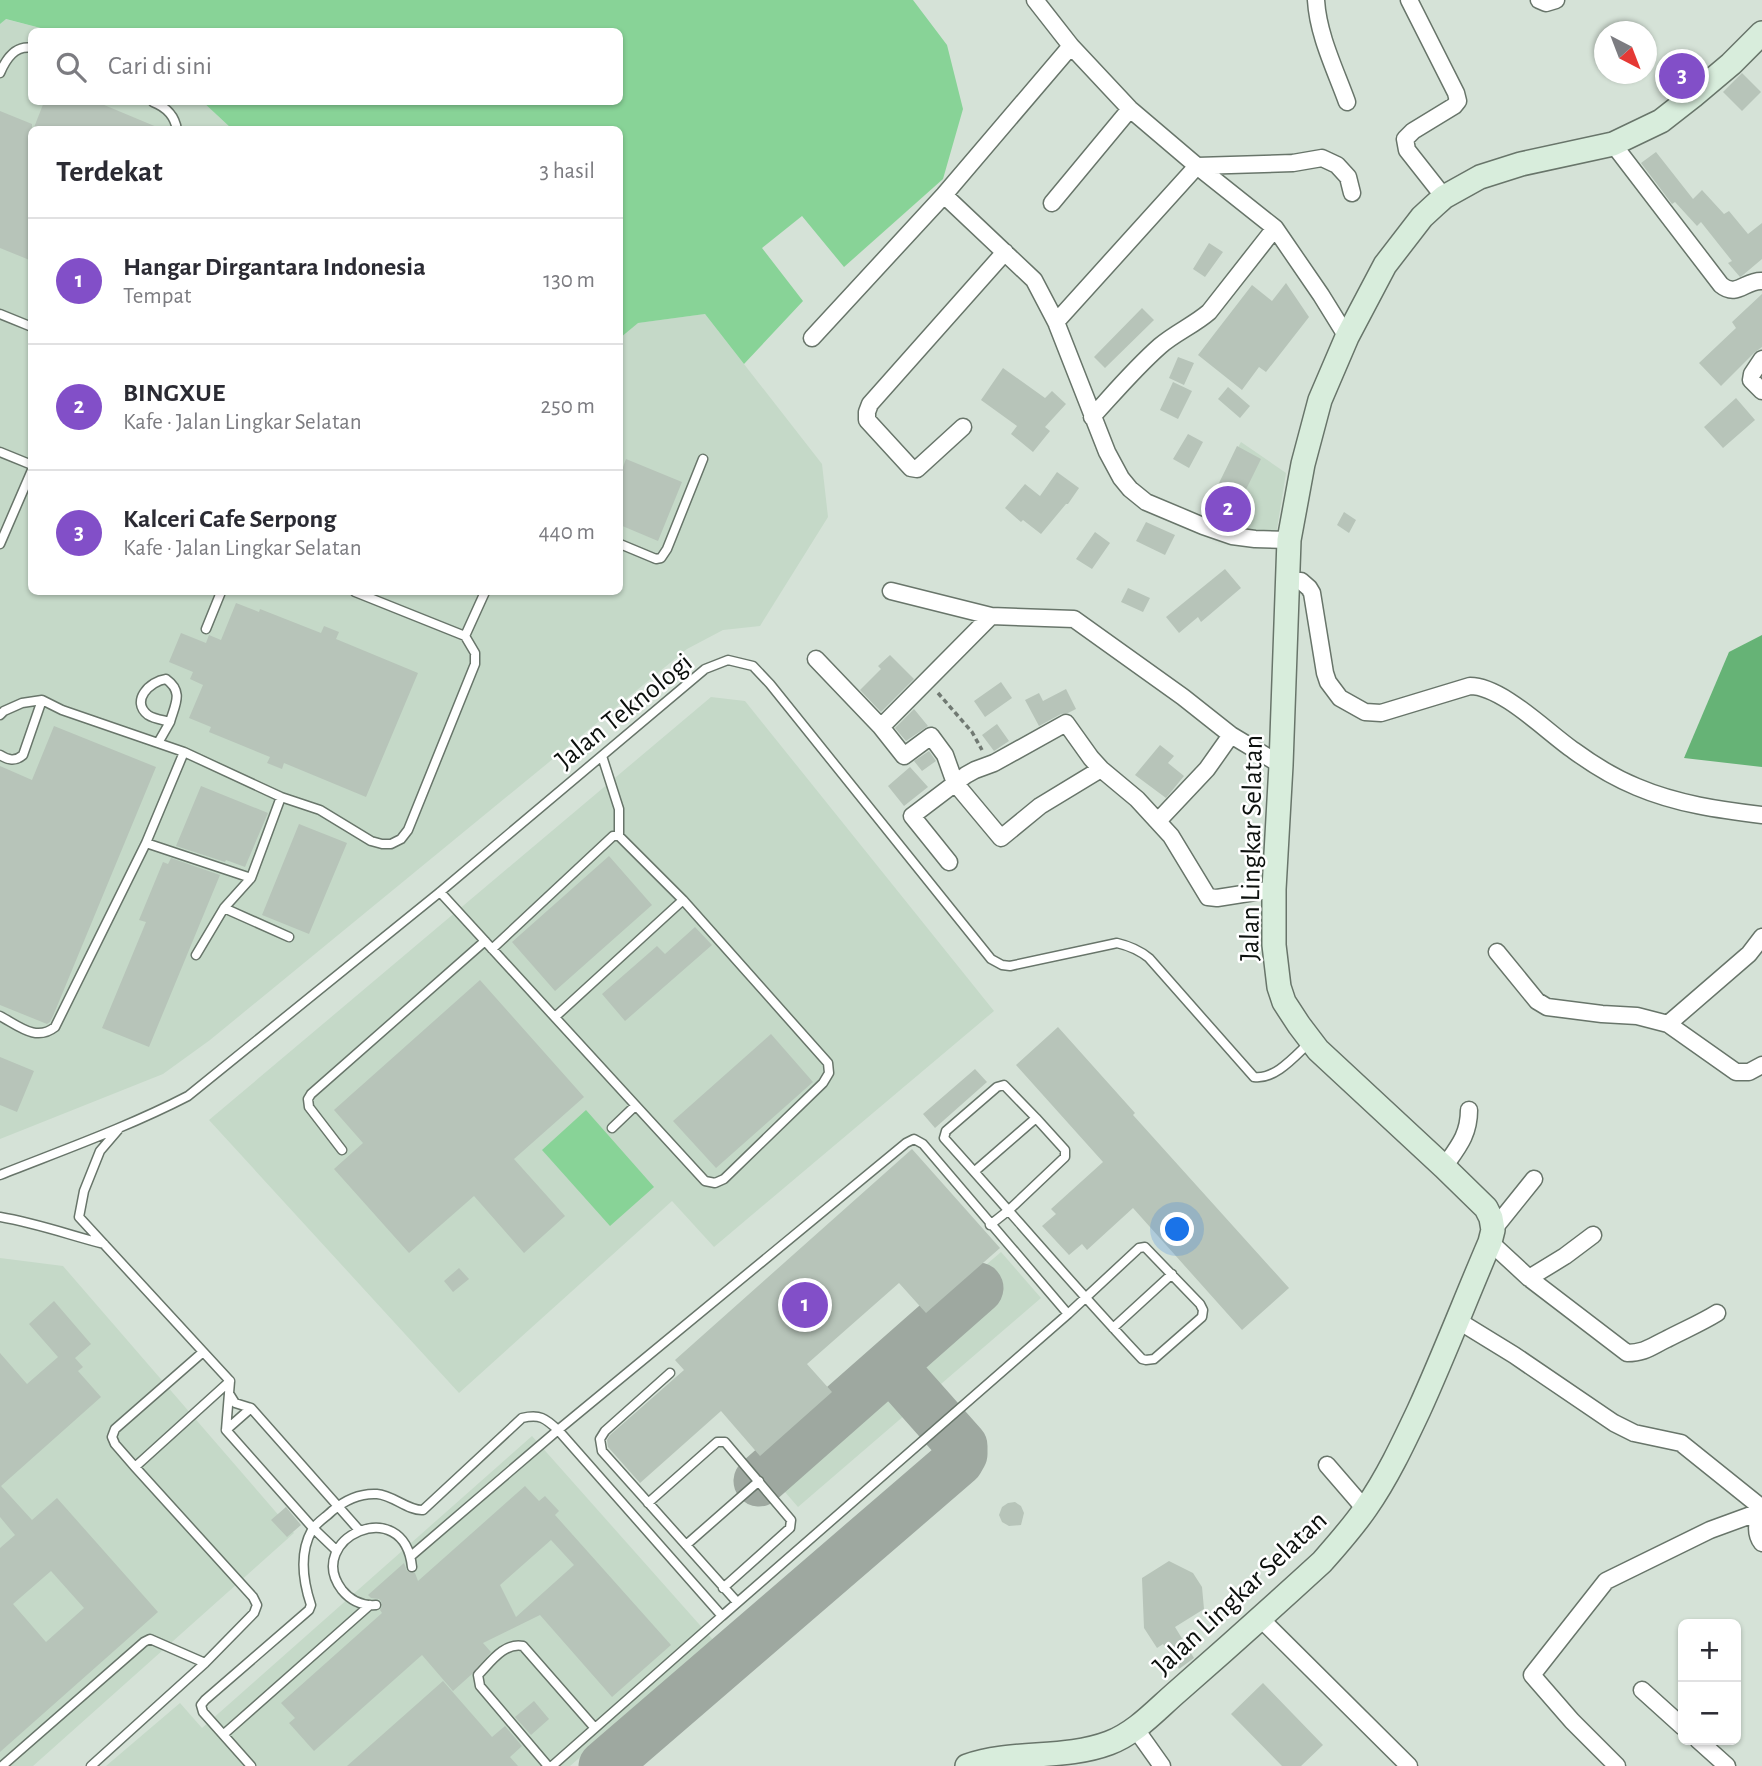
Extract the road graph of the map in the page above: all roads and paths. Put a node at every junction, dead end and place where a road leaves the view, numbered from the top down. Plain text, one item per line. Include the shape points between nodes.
1 (1035, 0) edge
2 (1316, 0) edge
3 (1409, 0) edge
4 (1539, 0) edge
5 (1556, 0) edge
6 (1762, 33) edge
7 (28, 46) edge
8 (1071, 46) junction
9 (0, 73) edge
10 (1348, 102) dead end
11 (160, 105) edge
12 (1129, 109) junction
13 (176, 126) edge
14 (1613, 144) junction
15 (1197, 166) junction
16 (1352, 193) dead end
17 (944, 195) junction
18 (1444, 197) junction
19 (1052, 203) dead end
20 (1275, 228) junction
21 (1005, 252) junction
22 (1762, 281) edge
23 (0, 314) edge
24 (1056, 322) junction
25 (28, 325) edge
26 (1347, 337) junction
27 (812, 338) dead end
28 (1762, 359) edge
29 (1762, 391) edge
30 (1092, 417) junction
31 (963, 427) dead end
32 (0, 452) edge
33 (703, 459) dead end
34 (28, 466) edge
35 (28, 478) edge
36 (1289, 540) junction
37 (0, 544) edge
38 (623, 545) edge
39 (1288, 581) junction
40 (891, 591) dead end
41 (220, 595) edge
42 (362, 595) edge
43 (484, 595) edge
44 (991, 616) junction
45 (206, 629) dead end
46 (465, 636) junction
47 (816, 659) dead end
48 (927, 680) junction
49 (42, 700) junction
50 (0, 715) edge
51 (170, 722) junction
52 (881, 727) junction
53 (1231, 735) junction
54 (158, 743) junction
55 (184, 752) junction
56 (0, 755) edge
57 (602, 756) junction
58 (990, 765) junction
59 (1280, 765) junction
60 (1101, 769) junction
61 (955, 783) junction
62 (281, 797) junction
63 (1762, 816) edge
64 (1158, 821) junction
65 (619, 836) junction
66 (146, 843) junction
67 (949, 862) dead end
68 (251, 878) junction
69 (1274, 889) junction
70 (440, 891) junction
71 (683, 900) junction
72 (224, 908) junction
73 (289, 937) dead end
74 (1762, 937) edge
75 (485, 941) junction
76 (492, 948) junction
77 (1497, 953) dead end
78 (196, 955) dead end
79 (0, 1016) edge
80 (555, 1017) junction
81 (1668, 1024) junction
82 (1311, 1041) junction
83 (1762, 1065) edge
84 (635, 1106) junction
85 (1469, 1110) dead end
86 (1036, 1118) junction
87 (120, 1127) junction
88 (612, 1128) dead end
89 (342, 1150) dead end
90 (1444, 1167) junction
91 (975, 1171) junction
92 (0, 1175) edge
93 (1534, 1179) dead end
94 (1009, 1210) junction
95 (0, 1217) edge
96 (990, 1225) junction
97 (1593, 1235) dead end
98 (1491, 1236) junction
99 (104, 1244) junction
100 (1172, 1274) junction
101 (1529, 1278) junction
102 (1086, 1298) junction
103 (1717, 1313) dead end
104 (1068, 1314) junction
105 (1457, 1320) junction
106 (1113, 1328) junction
107 (203, 1352) junction
108 (670, 1373) dead end
109 (230, 1381) junction
110 (230, 1395) junction
111 (251, 1408) junction
112 (226, 1430) junction
113 (558, 1430) junction
114 (1327, 1465) dead end
115 (135, 1468) junction
116 (759, 1481) junction
117 (648, 1503) junction
118 (338, 1505) junction
119 (1365, 1509) junction
120 (1762, 1511) edge
121 (313, 1528) junction
122 (359, 1530) junction
123 (1762, 1543) edge
124 (686, 1545) junction
125 (337, 1551) junction
126 (411, 1556) junction
127 (412, 1567) dead end
128 (723, 1588) junction
129 (737, 1602) junction
130 (722, 1616) junction
131 (1260, 1618) junction
132 (205, 1663) junction
133 (1642, 1690) dead end
134 (1678, 1722) edge
135 (594, 1727) junction
136 (1135, 1728) junction
137 (223, 1734) junction
138 (1704, 1745) edge
139 (2, 1766) edge
140 (91, 1766) edge
141 (251, 1766) edge
142 (550, 1766) edge
143 (967, 1766) edge
144 (1162, 1766) edge
145 (1409, 1766) edge
146 (1617, 1766) edge
147 (1727, 1766) edge

1 - 8 street
2 - 10 street via 1327,48
3 - 18 street via 1458,101 1405,139 1407,150
4 - 5 street
6 - 14 main road, Jalan Lingkar Selatan via 1672,113
7 - 9 lane via 12,54
8 - 12 street
8 - 17 street
11 - 13 lane
12 - 15 street
12 - 19 street
14 - 18 main road, Jalan Lingkar Selatan via 1521,164 1480,177
14 - 22 street via 1721,285 1735,290
15 - 16 street via 1322,158 1348,177
15 - 20 street
15 - 24 street
17 - 21 street
17 - 27 street
18 - 26 main road, Jalan Lingkar Selatan via 1422,217 1385,265
20 - 26 street
20 - 30 street via 1209,312 1162,344
21 - 24 street via 1034,280
21 - 31 street via 867,412 867,420 918,470
23 - 25 lane
24 - 30 street
26 - 36 main road, Jalan Lingkar Selatan via 1320,400
28 - 29 street via 1751,380
30 - 36 street via 1121,478 1146,502 1232,536
32 - 34 lane
33 - 38 lane via 661,558
35 - 37 lane
36 - 39 main road, Jalan Lingkar Selatan
39 - 59 main road, Jalan Lingkar Selatan
39 - 63 street via 1301,580 1312,593 1328,682 1340,698 1365,712 1381,713 1480,686 1498,694 1573,750 1637,787 1685,803
40 - 44 street
41 - 45 lane
42 - 46 lane
43 - 46 lane
44 - 48 street
44 - 53 street via 1074,619
46 - 62 lane via 475,653 475,664 401,839 391,844 371,841 320,810
47 - 52 street
48 - 52 street
48 - 58 path via 972,732
49 - 50 lane via 22,703
49 - 54 lane
49 - 56 lane via 23,755 12,760
51 - 51 lane via 150,716 141,707 147,688 158,680 166,679 178,694
51 - 54 lane
52 - 61 street via 904,756 931,736 945,755
53 - 59 street
53 - 64 street via 1207,769
54 - 55 lane
55 - 62 lane
55 - 66 lane
57 - 65 lane via 620,809
57 - 70 lane, Jalan Teknologi
57 - 82 lane, Jalan Teknologi via 705,669 727,660 753,666 991,960 1010,966 1117,943 1139,950 1254,1077 1267,1077
58 - 60 street via 1066,723
58 - 61 street
59 - 69 main road, Jalan Lingkar Selatan
60 - 61 street via 1040,806 1001,838
60 - 64 street
61 - 67 street via 912,816
62 - 68 lane
64 - 69 street via 1208,897
65 - 71 lane
65 - 76 lane via 613,836
66 - 68 lane
66 - 79 lane via 55,1027 36,1035
68 - 72 lane
69 - 82 main road, Jalan Lingkar Selatan via 1279,987
70 - 75 lane
70 - 87 lane, Jalan Teknologi via 188,1096
71 - 80 lane
71 - 84 lane via 828,1063 829,1073 715,1183 705,1181
72 - 73 lane
72 - 78 lane
74 - 81 street via 1749,954
75 - 76 lane
75 - 89 lane via 311,1094 309,1107
76 - 80 lane
77 - 81 street via 1537,1002 1547,1007 1637,1016
80 - 84 lane
81 - 83 street via 1736,1072
82 - 90 main road, Jalan Lingkar Selatan
84 - 88 lane
85 - 90 street via 1466,1132
86 - 91 lane
86 - 91 lane via 1004,1085 987,1096 944,1138
86 - 94 lane via 1065,1150 1065,1157
87 - 92 lane, Jalan Teknologi
87 - 99 lane via 100,1151 79,1217
90 - 98 main road, Jalan Lingkar Selatan via 1486,1208
91 - 94 lane
93 - 98 street
94 - 96 lane
94 - 102 lane
95 - 99 lane
96 - 104 lane
96 - 113 lane via 914,1139
97 - 101 street
98 - 101 street
98 - 105 main road, Jalan Lingkar Selatan
99 - 107 lane
100 - 102 lane via 1145,1247 1139,1248
100 - 106 lane
100 - 106 lane via 1200,1304 1202,1317 1154,1359 1146,1360
101 - 103 street via 1627,1353 1648,1350
102 - 104 lane
102 - 106 lane
104 - 129 lane
105 - 119 main road, Jalan Lingkar Selatan via 1402,1446
105 - 120 street via 1614,1423 1633,1433 1681,1443
107 - 109 lane
107 - 115 lane via 114,1429 112,1437
108 - 117 lane via 600,1439 607,1458
109 - 110 lane
109 - 115 lane
110 - 111 lane via 236,1403
110 - 112 lane
111 - 112 lane
111 - 118 lane
112 - 121 lane
113 - 118 lane via 534,1415 522,1418 423,1510 379,1494 359,1495
113 - 126 lane
113 - 130 lane
114 - 119 street
115 - 132 lane via 257,1605
116 - 117 lane via 725,1442 717,1442
116 - 124 lane
116 - 128 lane via 791,1520 790,1528
117 - 124 lane
118 - 121 lane
118 - 122 lane
119 - 131 main road, Jalan Lingkar Selatan via 1322,1562
120 - 123 street via 1757,1523
120 - 146 street via 1710,1530 1606,1581 1532,1675
121 - 125 lane
121 - 137 lane via 303,1565 309,1610 201,1705
122 - 125 lane
122 - 126 lane via 370,1527 391,1532
124 - 128 lane
125 - 137 lane via 334,1569 340,1587 353,1600 373,1605
126 - 127 lane
128 - 129 lane
129 - 130 lane
130 - 135 lane
131 - 136 main road, Jalan Lingkar Selatan
131 - 145 street
132 - 139 lane via 150,1639 144,1642
132 - 140 lane
133 - 134 street
135 - 142 lane
135 - 142 lane via 523,1646 508,1646 478,1675 478,1681
136 - 143 main road, Jalan Lingkar Selatan via 1087,1750
136 - 144 street
137 - 141 lane
138 - 147 street

